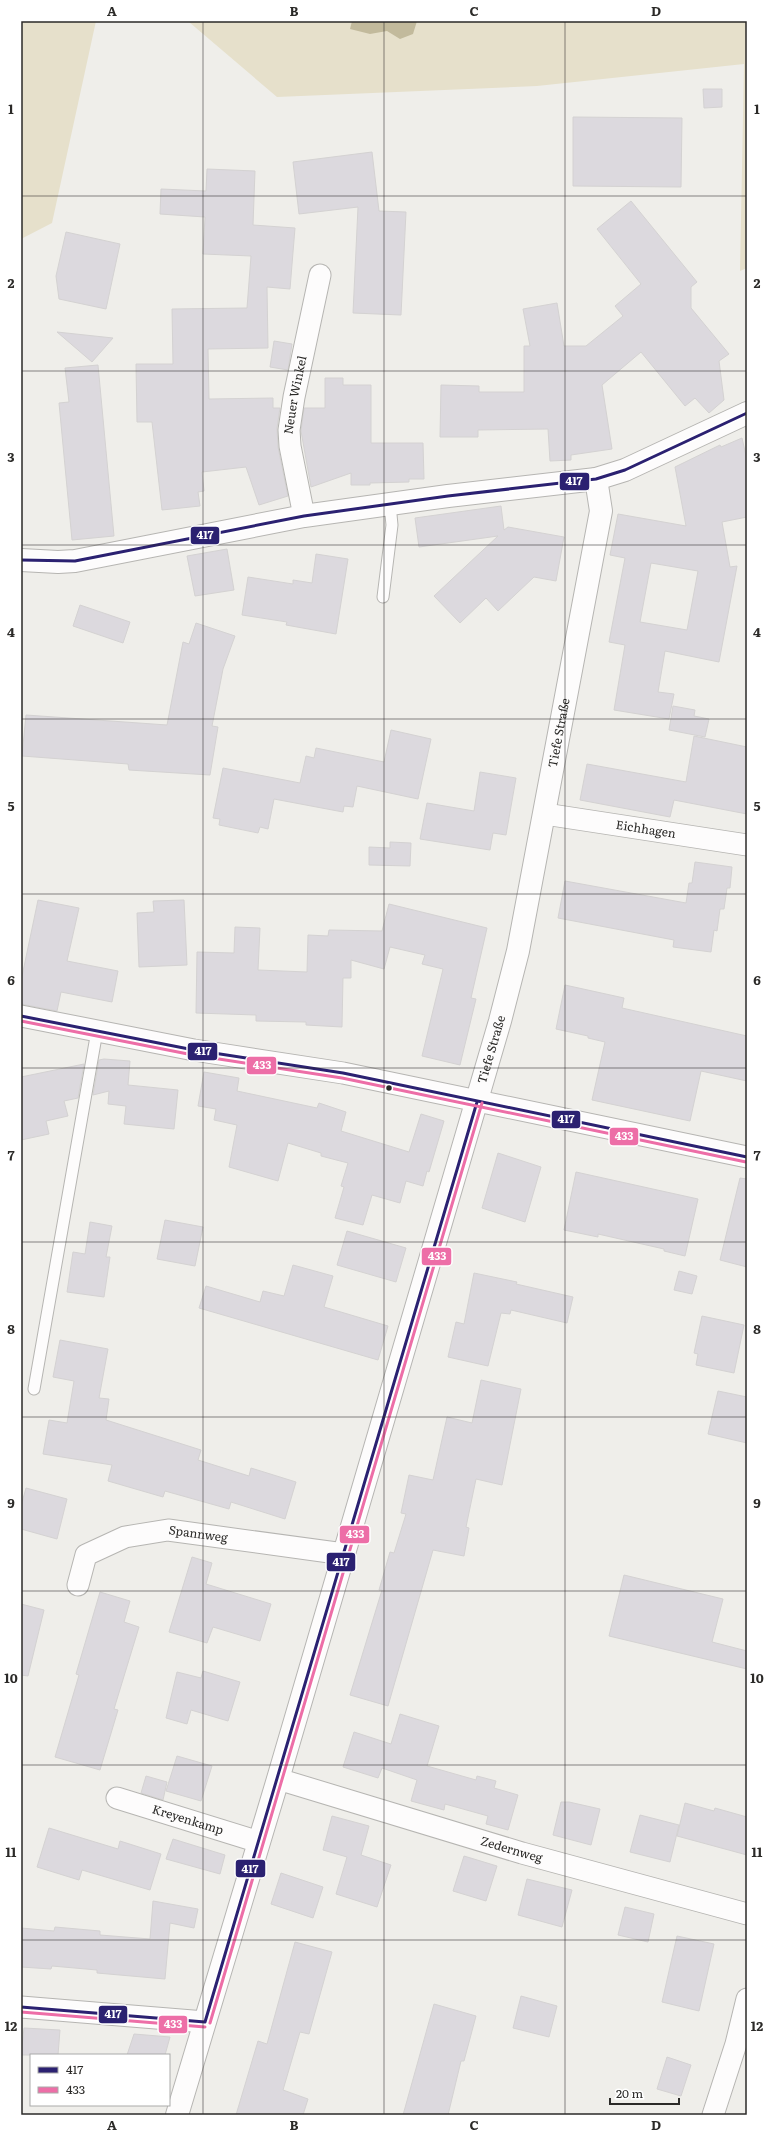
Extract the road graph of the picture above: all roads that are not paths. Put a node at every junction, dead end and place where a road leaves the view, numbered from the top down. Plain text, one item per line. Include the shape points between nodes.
1 (320, 275) dead end
2 (747, 413) edge
3 (596, 479) junction
4 (390, 504) junction
5 (304, 516) junction
6 (21, 560) edge
7 (383, 597) dead end
8 (545, 814) junction
9 (747, 845) edge
10 (21, 1016) edge
11 (98, 1031) junction
12 (477, 1102) junction
13 (747, 1157) edge
14 (34, 1389) dead end
15 (344, 1554) junction
16 (78, 1585) dead end
17 (278, 1779) junction
18 (117, 1798) dead end
19 (259, 1842) junction
20 (747, 1914) edge
21 (747, 1999) edge
22 (21, 2007) edge
23 (205, 2022) junction
24 (177, 2115) edge
25 (713, 2115) edge

1 - 5 street, Neuer Winkel via 289,430
2 - 3 main road via 625,470
3 - 4 main road
3 - 8 main road, Tiefe Straße via 600,511
4 - 5 main road
4 - 7 lane via 392,525
5 - 6 main road via 99,557 58,562
8 - 9 street, Eichhagen
8 - 12 main road, Tiefe Straße via 518,951
10 - 11 street
11 - 12 street via 194,1050 343,1073
11 - 14 lane
12 - 13 street
12 - 15 main road, Tiefe Straße
15 - 16 street, Spannweg via 168,1530 125,1537 86,1556
15 - 17 main road, Tiefe Straße
17 - 19 main road, Tiefe Straße
17 - 20 street, Zedernweg via 522,1853
18 - 19 street, Kreyenkamp
19 - 23 main road, Tiefe Straße
21 - 25 street via 736,2044
22 - 23 street
23 - 24 main road, Tiefe Straße

